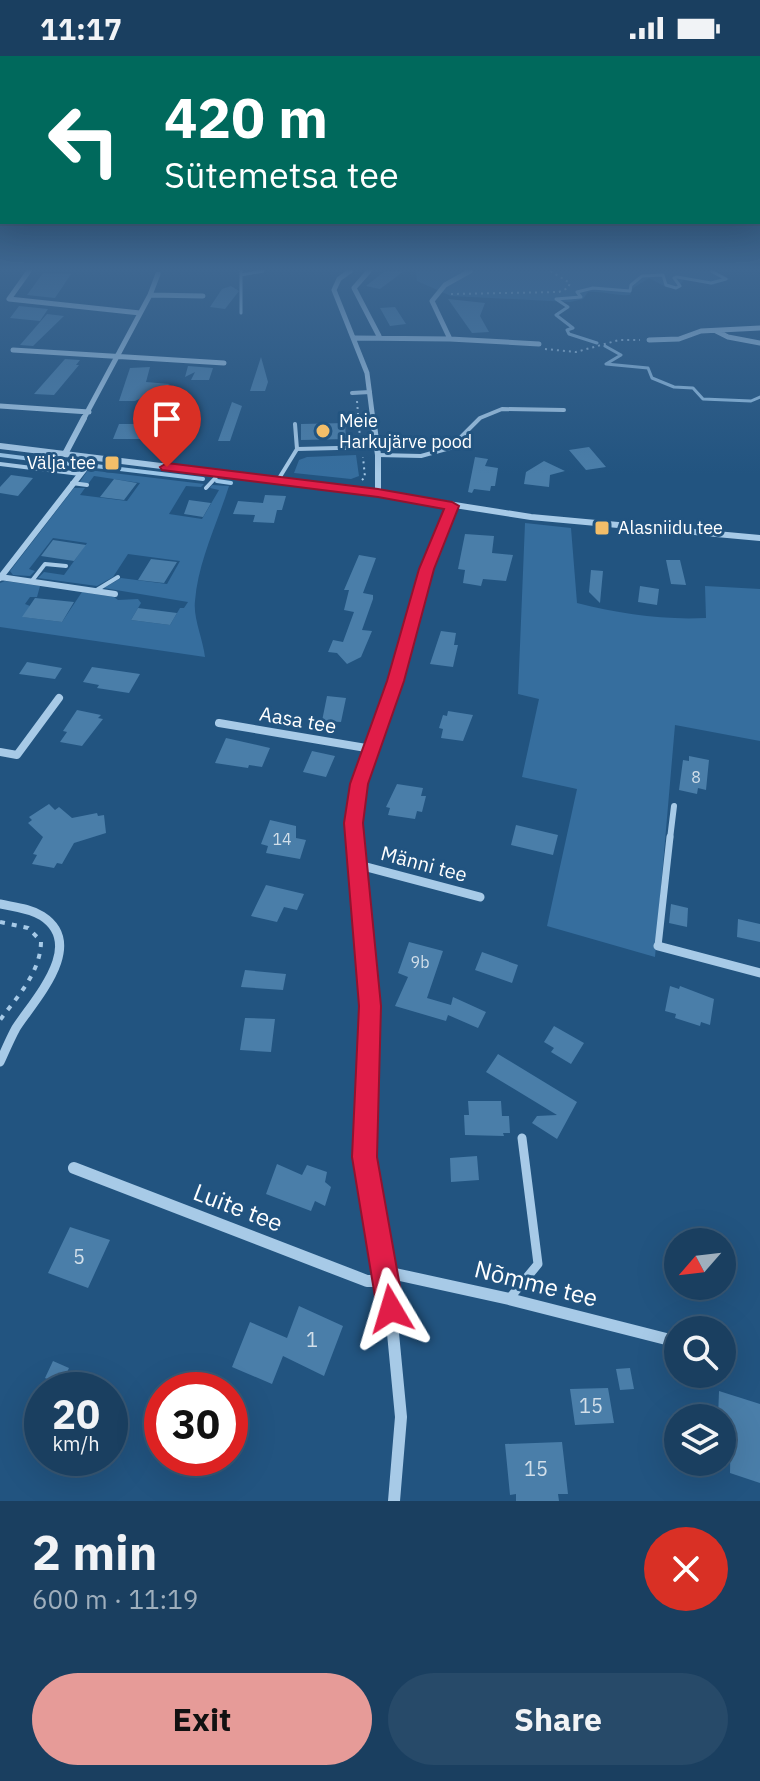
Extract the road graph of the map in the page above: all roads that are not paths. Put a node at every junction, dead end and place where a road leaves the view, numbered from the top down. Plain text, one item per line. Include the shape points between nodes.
1 (127, 338) edge
2 (355, 338) edge
3 (437, 338) edge
4 (677, 338) edge
5 (736, 338) edge
6 (450, 339) joint
7 (649, 340) road end
8 (760, 343) edge
9 (539, 344) dead end
10 (13, 350) dead end
11 (116, 359) junction
12 (224, 363) dead end
13 (370, 392) junction
14 (354, 393) road end
15 (0, 406) edge
16 (564, 410) dead end
17 (89, 412) junction
18 (295, 424) dead end
19 (0, 446) edge
20 (377, 447) junction
21 (297, 449) junction
22 (65, 454) junction
23 (378, 455) junction
24 (93, 458) junction
25 (0, 464) edge
26 (220, 473) junction
27 (80, 474) junction
28 (278, 480) junction
29 (72, 483) junction
30 (87, 485) dead end
31 (206, 488) dead end
32 (378, 493) junction
33 (452, 506) junction
34 (760, 538) edge
35 (66, 566) dead end
36 (118, 577) dead end
37 (0, 578) edge
38 (31, 582) junction
39 (95, 591) junction
40 (115, 594) dead end
41 (59, 698) dead end
42 (219, 723) dead end
43 (372, 749) junction
44 (0, 752) edge
45 (674, 806) dead end
46 (359, 865) junction
47 (480, 897) dead end
48 (0, 904) edge
49 (658, 946) joint
50 (760, 973) edge
51 (0, 1062) edge
52 (522, 1138) dead end
53 (74, 1168) dead end
54 (387, 1277) junction
55 (509, 1299) junction
56 (664, 1338) edge
57 (394, 1501) edge

1 - 11 street
2 - 13 street
3 - 6 street
4 - 7 street
5 - 8 street
6 - 9 street
10 - 11 street
11 - 12 street
11 - 17 street
13 - 14 lane
13 - 20 street
15 - 17 street
16 - 23 lane via 502,409 480,418 450,448 421,456
17 - 22 street
18 - 21 lane
19 - 22 street
20 - 21 lane
20 - 23 street
21 - 28 lane
22 - 24 street
23 - 32 street
24 - 26 street
24 - 27 street
25 - 27 lane
26 - 28 street
26 - 31 lane
27 - 29 street
28 - 32 street
29 - 30 lane
29 - 37 street
32 - 33 street
33 - 34 street
33 - 43 street via 427,569
35 - 38 lane via 45,564
36 - 39 lane
37 - 38 street
38 - 39 street
39 - 40 street
41 - 44 street via 17,755
42 - 43 street, Aasa tee
43 - 46 street via 353,823
45 - 49 lane
46 - 47 street, Männi tee
46 - 54 street via 370,1006 364,1157
48 - 51 street via 46,918 56,929 60,946 57,965
49 - 50 street
52 - 55 lane via 538,1264
53 - 54 street, Luite tee via 367,1281
54 - 55 street, Nõmme tee
54 - 57 street via 401,1417
55 - 56 street, Nõmme tee

